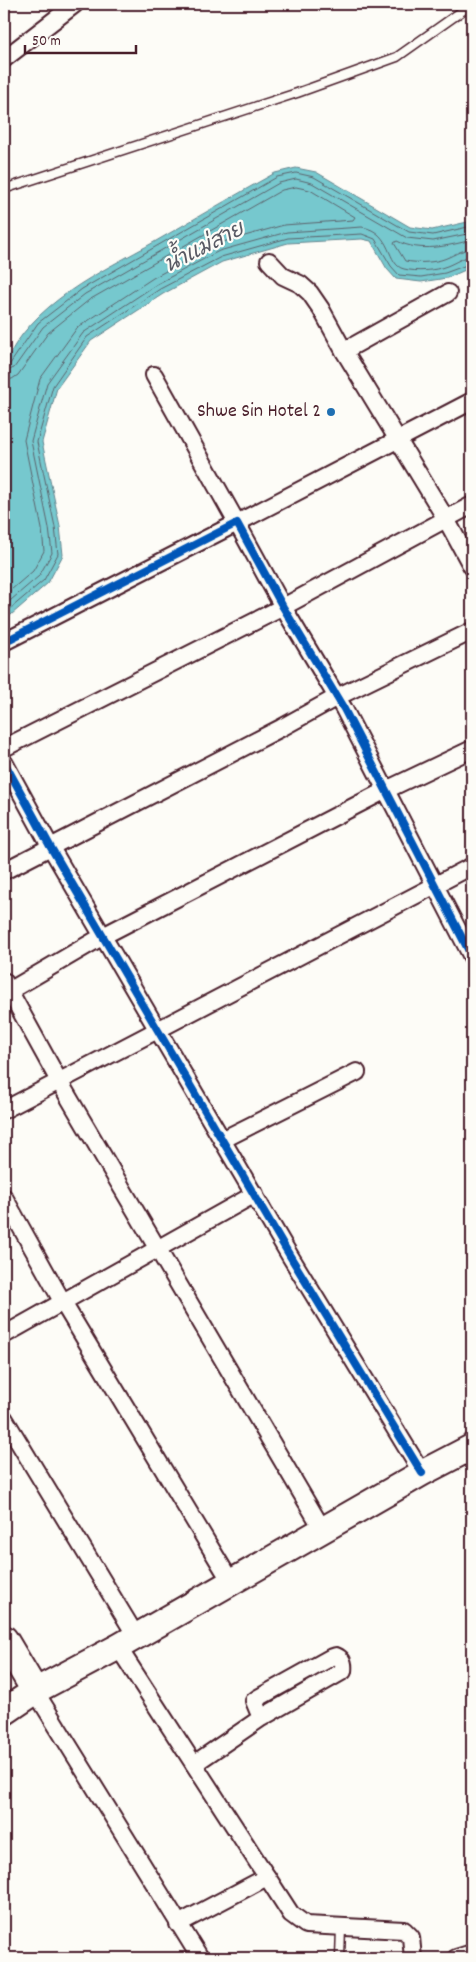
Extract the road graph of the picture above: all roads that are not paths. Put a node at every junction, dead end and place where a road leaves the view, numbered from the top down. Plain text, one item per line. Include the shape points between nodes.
1 (75, 4) edge
2 (472, 4) edge
3 (4, 59) edge
4 (4, 189) edge
5 (269, 260) dead end
6 (448, 293) dead end
7 (344, 351) junction
8 (154, 375) dead end
9 (472, 401) edge
10 (397, 439) junction
11 (472, 505) edge
12 (446, 519) junction
13 (237, 523) junction
14 (472, 567) edge
15 (283, 607) junction
16 (472, 631) edge
17 (4, 642) edge
18 (337, 697) junction
19 (4, 748) edge
20 (472, 749) edge
21 (4, 762) edge
22 (386, 790) junction
23 (50, 846) junction
24 (472, 866) edge
25 (4, 871) edge
26 (436, 885) junction
27 (103, 936) junction
28 (472, 957) edge
29 (5, 988) edge
30 (158, 1030) junction
31 (357, 1072) dead end
32 (58, 1081) junction
33 (4, 1110) edge
34 (222, 1140) junction
35 (254, 1194) junction
36 (4, 1197) edge
37 (157, 1248) junction
38 (62, 1301) junction
39 (4, 1335) edge
40 (4, 1418) edge
41 (472, 1447) edge
42 (422, 1473) junction
43 (322, 1530) junction
44 (231, 1582) junction
45 (4, 1639) edge
46 (127, 1641) junction
47 (35, 1690) junction
48 (4, 1712) edge
49 (262, 1718) junction
50 (194, 1764) junction
51 (267, 1877) junction
52 (178, 1924) junction
53 (341, 1927) junction
54 (411, 1937) junction
55 (472, 1953) edge
56 (199, 1956) dead end
57 (340, 1958) edge
58 (413, 1958) edge
59 (423, 1958) edge
60 (456, 1958) edge

1 - 3 street
2 - 4 lane via 397,57
5 - 7 street via 283,276 310,293
6 - 7 street
7 - 10 street
8 - 13 street
9 - 10 street
10 - 12 street
10 - 13 street
11 - 12 street
12 - 14 street
12 - 15 street
13 - 15 street
13 - 17 street
15 - 18 street
15 - 19 street
16 - 18 street
18 - 22 street
18 - 23 street
20 - 22 street
21 - 23 street
22 - 26 street
22 - 27 street
23 - 25 street
23 - 27 street
24 - 26 street
26 - 28 street
26 - 30 street
27 - 29 street
27 - 30 street
29 - 32 street
30 - 32 street
30 - 34 street
31 - 34 street
32 - 33 street
32 - 37 street
34 - 35 street
35 - 37 street
35 - 42 street
36 - 38 street
37 - 38 street
37 - 43 street
38 - 39 street
38 - 44 street
40 - 46 street
41 - 42 main road
42 - 43 main road
43 - 44 main road
44 - 46 main road
45 - 47 highway
46 - 47 main road
46 - 50 street
47 - 48 highway
47 - 52 street
49 - 49 street via 343,1671 340,1658 330,1658 254,1701
49 - 50 street
50 - 51 street
51 - 52 street
51 - 53 street via 291,1914 306,1925
52 - 56 street
53 - 54 street via 404,1930
53 - 57 lane
54 - 58 street
54 - 59 street
55 - 60 street

